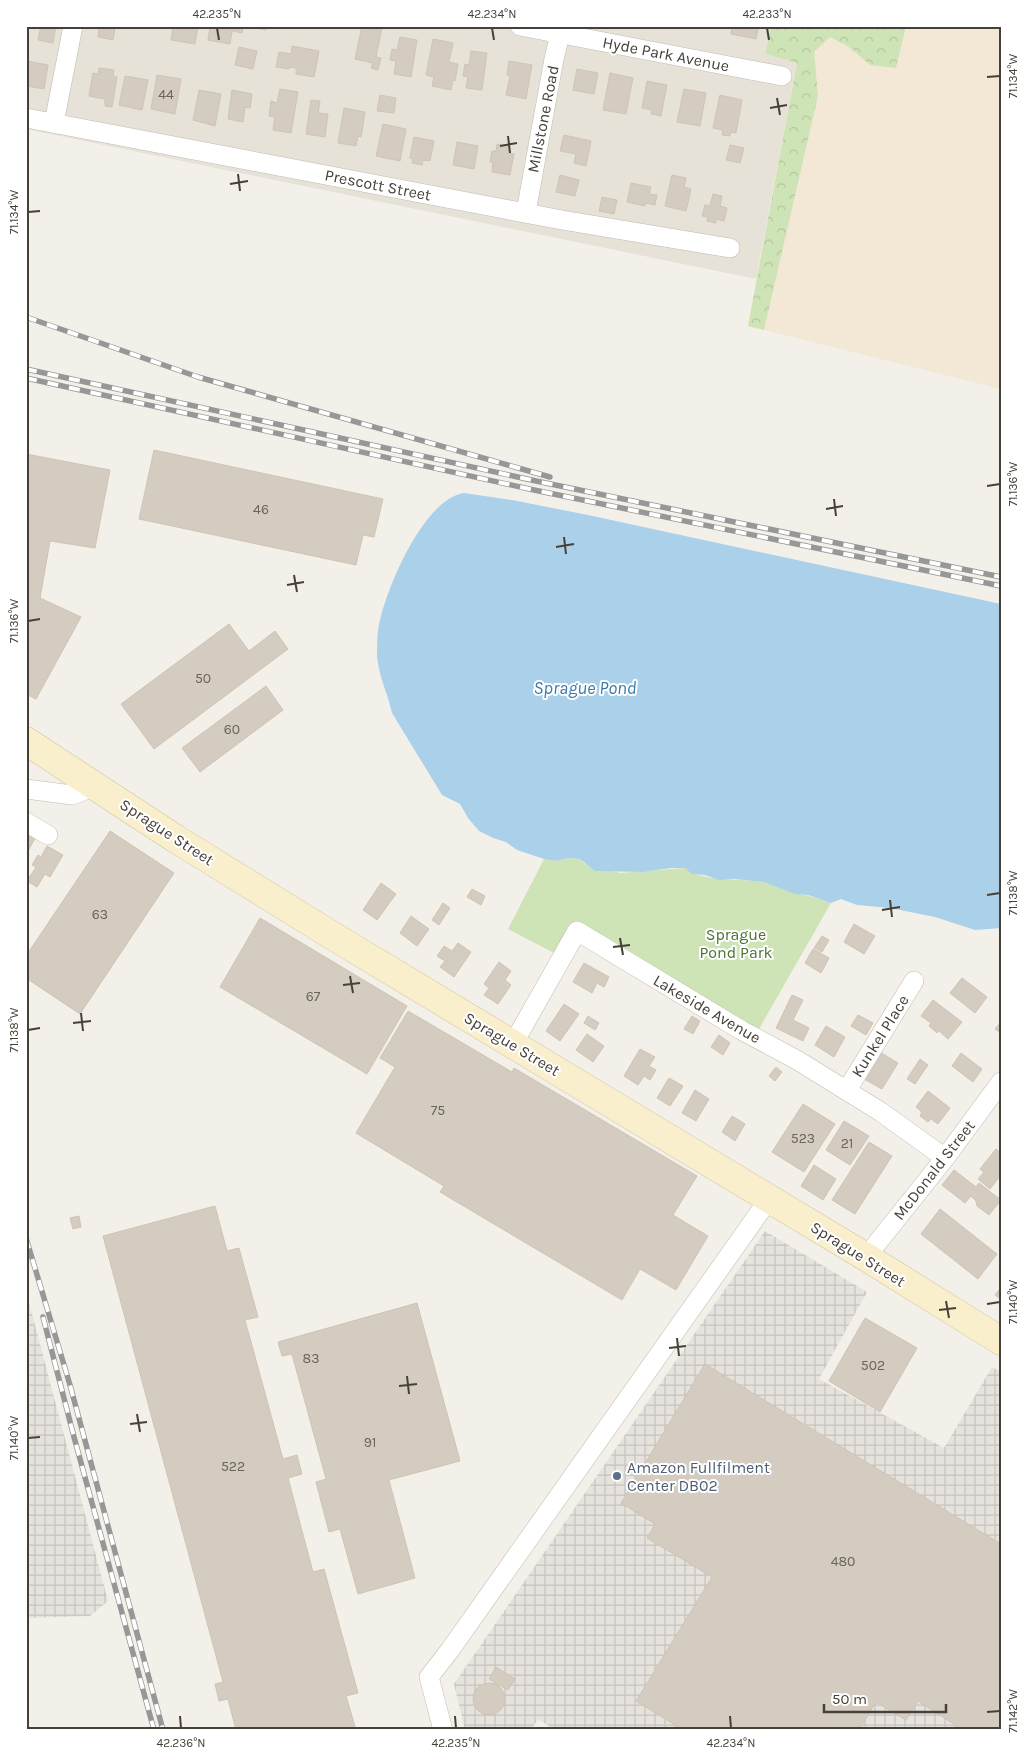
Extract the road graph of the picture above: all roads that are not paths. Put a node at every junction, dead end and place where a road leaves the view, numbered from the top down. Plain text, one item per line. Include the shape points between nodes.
1 (73, 26) edge
2 (520, 26) edge
3 (561, 30) edge
4 (782, 76) dead end
5 (26, 118) edge
6 (54, 124) junction
7 (526, 212) junction
8 (730, 248) dead end
9 (26, 741) edge
10 (96, 786) junction
11 (26, 789) edge
12 (26, 822) edge
13 (48, 835) dead end
14 (914, 981) dead end
15 (513, 1044) junction
16 (1001, 1082) edge
17 (846, 1090) junction
18 (946, 1158) junction
19 (769, 1199) junction
20 (866, 1257) junction
21 (1001, 1341) edge
22 (443, 1730) edge

1 - 6 street
2 - 3 street, Hyde Park Avenue
3 - 4 street, Hyde Park Avenue
3 - 7 street, Millstone Road
5 - 6 street, Prescott Street
6 - 7 street, Prescott Street
7 - 8 street, Prescott Street
9 - 10 main road, Sprague Street
10 - 11 street via 72,795
10 - 15 main road, Sprague Street via 189,847
12 - 13 street
14 - 17 street, Kunkel Place
15 - 17 street, Lakeside Avenue via 577,931
15 - 19 main road, Sprague Street
16 - 18 street, McDonald Street
17 - 18 street, Lakeside Avenue
18 - 20 street, McDonald Street
19 - 20 main road, Sprague Street
19 - 22 street via 428,1677
20 - 21 main road, Sprague Street

